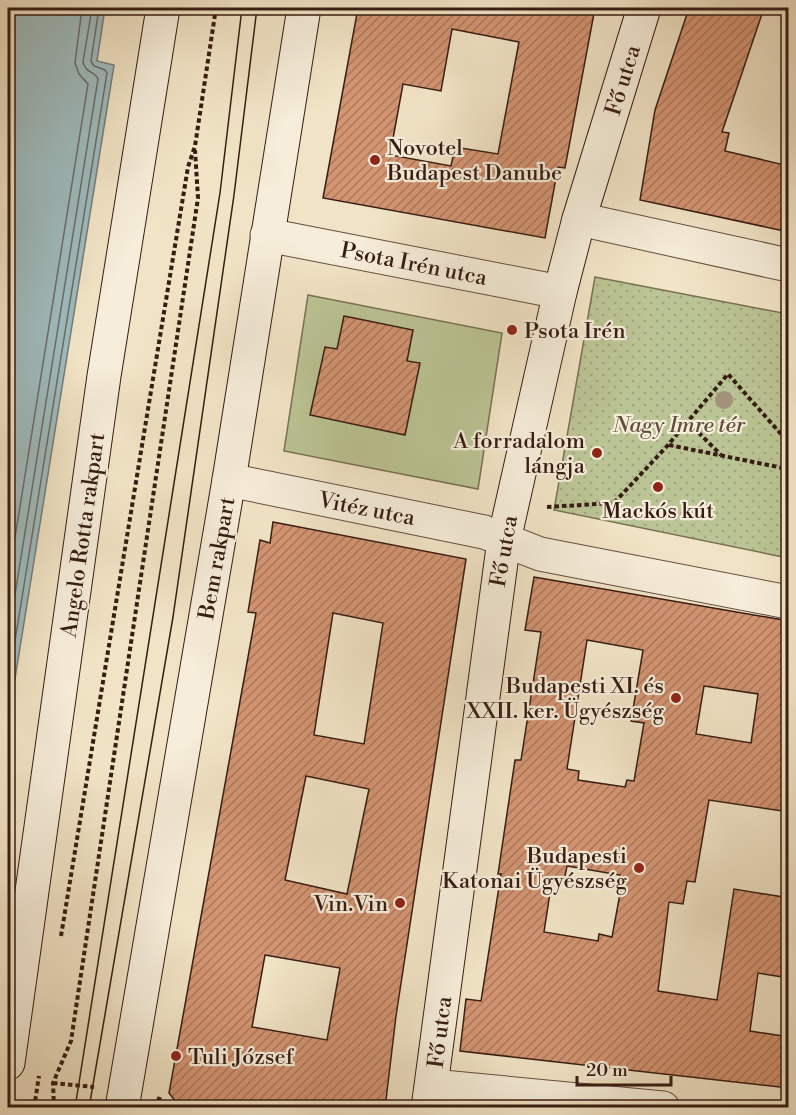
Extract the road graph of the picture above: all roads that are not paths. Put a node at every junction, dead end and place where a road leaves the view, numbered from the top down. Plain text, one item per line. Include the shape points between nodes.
1 (163, 8) edge
2 (304, 8) edge
3 (644, 8) edge
4 (579, 219) junction
5 (267, 235) junction
6 (789, 264) edge
7 (560, 292) junction
8 (229, 480) junction
9 (504, 540) junction
10 (789, 602) edge
11 (8, 1063) edge
12 (430, 1097) edge
13 (123, 1099) edge
14 (663, 1107) edge

1 - 11 street, Angelo Rotta rakpart via 104,376
2 - 5 street, Bem rakpart
3 - 4 street, Fő utca
4 - 6 street
4 - 7 street, Fő utca
5 - 7 street, Psota Irén utca
5 - 8 street, Bem rakpart
7 - 9 street, Fő utca
8 - 9 street, Vitéz utca via 483,532
8 - 13 street, Bem rakpart
9 - 10 street via 540,554
9 - 12 street, Fő utca
12 - 14 street

